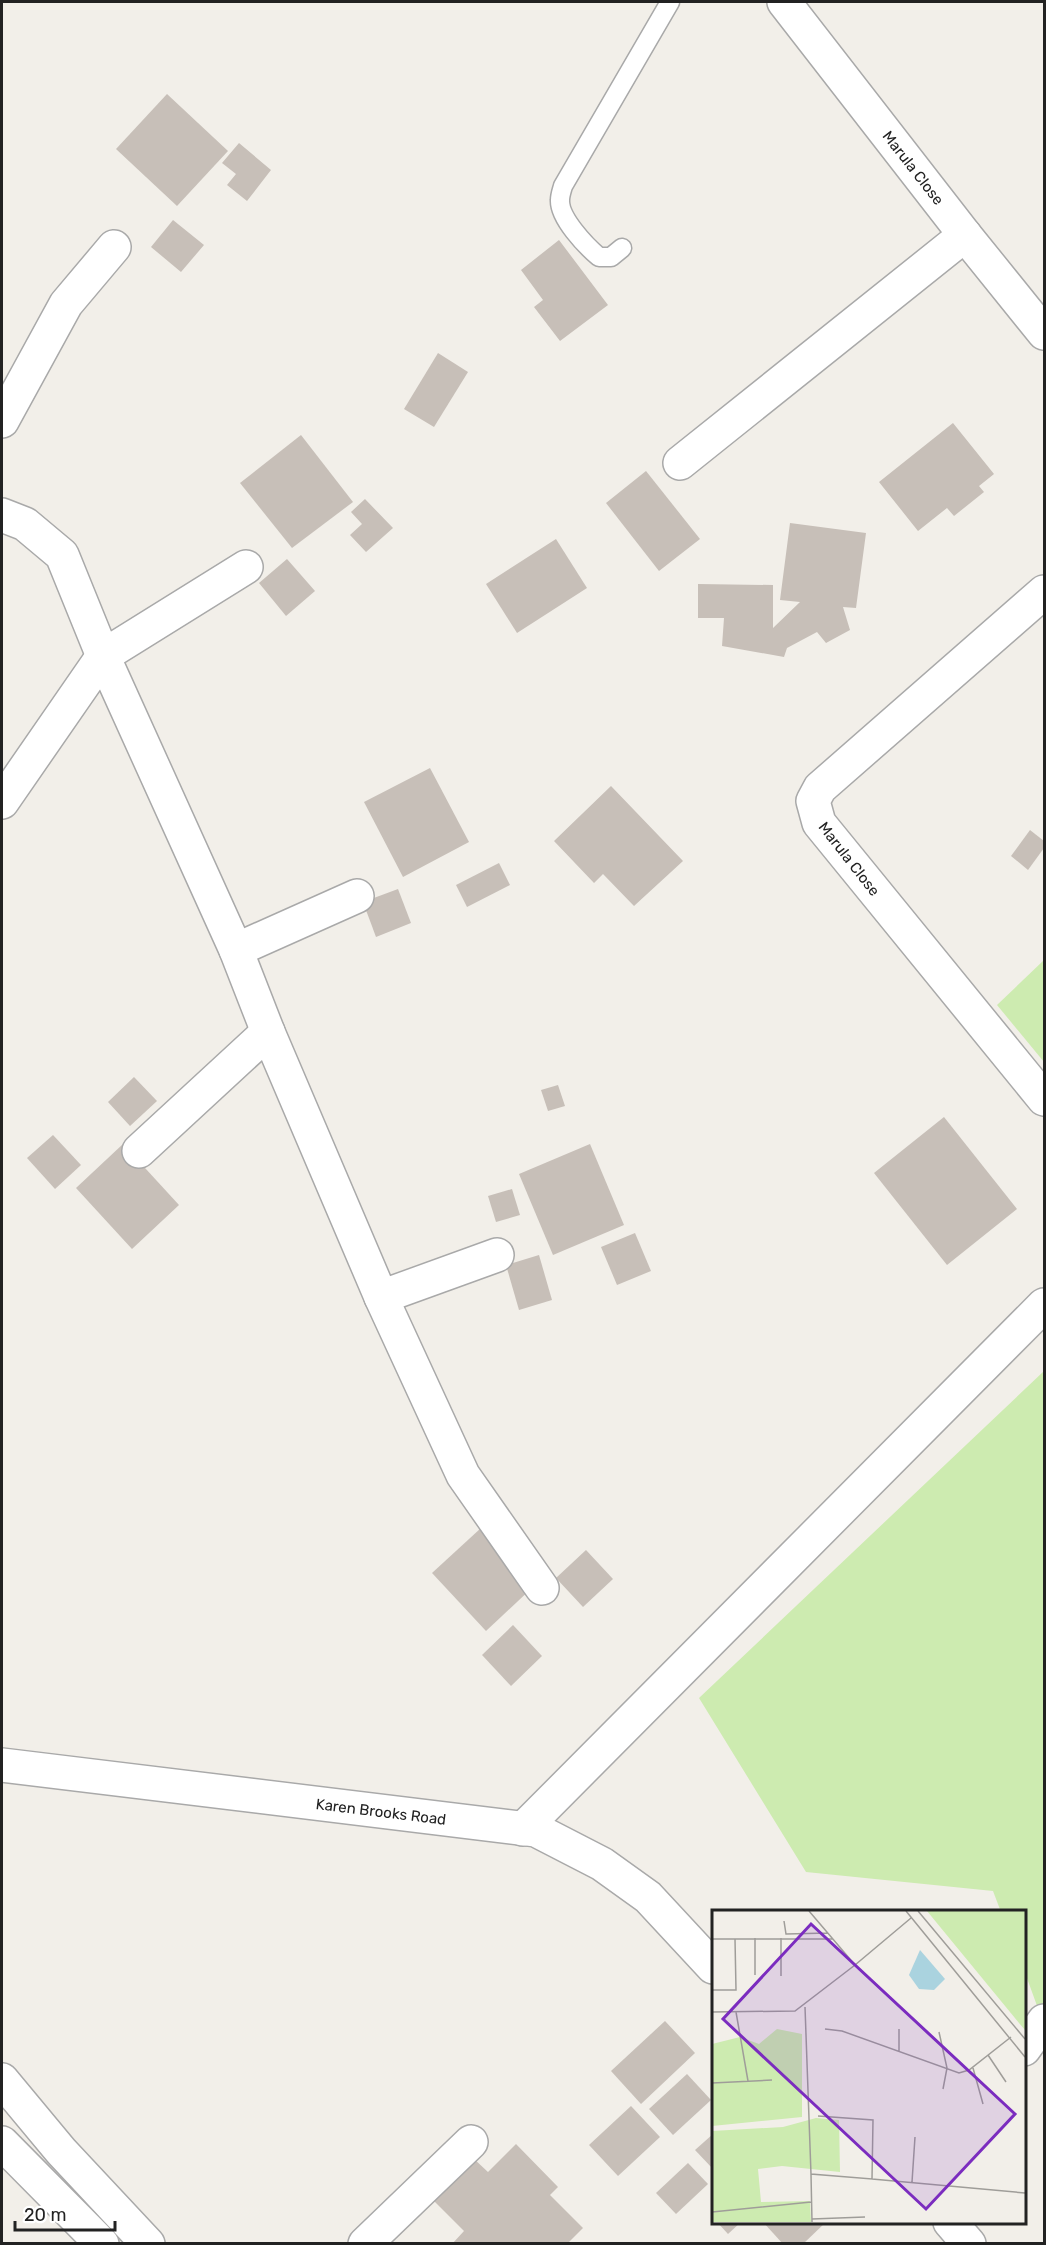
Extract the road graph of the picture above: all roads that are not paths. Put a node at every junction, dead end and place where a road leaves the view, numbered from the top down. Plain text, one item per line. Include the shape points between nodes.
1 (670, 2) edge
2 (784, 2) edge
3 (965, 235) junction
4 (114, 247) dead end
5 (622, 248) dead end
6 (1044, 333) edge
7 (2, 421) edge
8 (680, 463) dead end
9 (2, 515) edge
10 (246, 567) dead end
11 (1044, 592) edge
12 (103, 656) junction
13 (2, 802) edge
14 (357, 896) dead end
15 (236, 950) junction
16 (268, 1032) junction
17 (1044, 1099) edge
18 (139, 1151) dead end
19 (497, 1255) dead end
20 (381, 1297) junction
21 (1044, 1305) edge
22 (542, 1588) dead end
23 (2, 1765) edge
24 (523, 1829) junction
25 (712, 1966) edge
26 (1044, 2021) edge
27 (1025, 2046) edge
28 (2, 2080) edge
29 (471, 2142) dead end
30 (2, 2143) edge
31 (951, 2224) edge
32 (375, 2240) edge
33 (102, 2244) edge
34 (148, 2244) edge
35 (969, 2244) edge

1 - 5 lane via 563,186 559,201 584,244 600,257 611,257
2 - 3 street, Marula Close
3 - 6 street, Marula Close
3 - 8 street
4 - 7 street via 66,304
9 - 12 street via 25,524 63,555
10 - 12 street
11 - 17 street, Marula Close via 820,788 813,801 819,823
12 - 13 street
12 - 15 street
14 - 15 street
15 - 16 street
16 - 18 street
16 - 20 street
19 - 20 street
20 - 22 street via 463,1475
21 - 24 street
23 - 24 street, Karen Brooks Road
24 - 25 street, Karen Brooks Road via 536,1830 602,1864 648,1897
26 - 27 street
28 - 34 street via 61,2151
29 - 32 street
30 - 33 street
31 - 35 street

